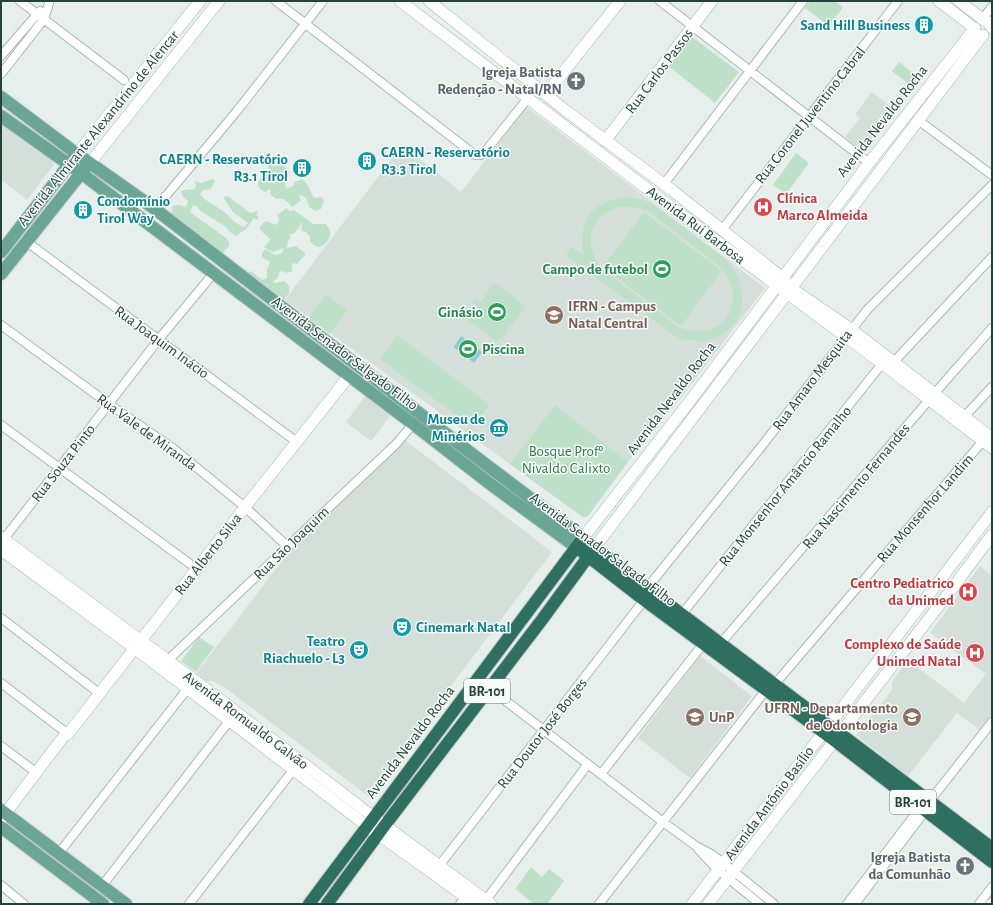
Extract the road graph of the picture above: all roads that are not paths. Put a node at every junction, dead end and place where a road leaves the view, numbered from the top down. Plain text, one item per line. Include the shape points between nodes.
1 (20, 1) edge
2 (200, 1) edge
3 (219, 1) edge
4 (276, 1) edge
5 (323, 1) edge
6 (400, 1) edge
7 (429, 1) edge
8 (620, 1) edge
9 (660, 1) edge
10 (712, 1) edge
11 (804, 1) edge
12 (898, 1) edge
13 (939, 1) edge
14 (959, 1) edge
15 (50, 2) edge
16 (992, 7) edge
17 (36, 13) junction
18 (44, 19) junction
19 (305, 23) junction
20 (693, 27) junction
21 (985, 28) edge
22 (1, 56) edge
23 (750, 71) junction
24 (1, 74) edge
25 (124, 80) dead end
26 (546, 94) junction
27 (1, 97) edge
28 (528, 98) junction
29 (564, 110) junction
30 (1, 116) edge
31 (809, 116) junction
32 (555, 118) junction
33 (918, 120) junction
34 (605, 141) junction
35 (77, 154) junction
36 (90, 163) junction
37 (869, 163) junction
38 (69, 165) junction
39 (81, 173) junction
40 (992, 175) edge
41 (664, 184) junction
42 (992, 185) edge
43 (673, 191) junction
44 (662, 200) junction
45 (685, 200) junction
46 (155, 209) junction
47 (675, 210) junction
48 (722, 230) junction
49 (27, 242) junction
50 (1, 252) edge
51 (992, 257) edge
52 (1, 274) edge
53 (213, 274) junction
54 (779, 282) junction
55 (789, 291) junction
56 (1, 326) edge
57 (992, 328) edge
58 (848, 333) junction
59 (159, 339) junction
60 (888, 363) junction
61 (349, 376) junction
62 (992, 387) edge
63 (932, 397) junction
64 (109, 404) junction
65 (964, 417) junction
66 (413, 424) junction
67 (1, 425) edge
68 (297, 442) junction
69 (989, 442) edge
70 (476, 457) junction
71 (58, 468) junction
72 (468, 468) junction
73 (245, 507) junction
74 (992, 512) edge
75 (992, 534) edge
76 (580, 543) junction
77 (2, 546) edge
78 (287, 546) junction
79 (592, 552) junction
80 (197, 568) junction
81 (645, 594) junction
82 (682, 614) junction
83 (1, 618) edge
84 (721, 643) junction
85 (138, 644) junction
86 (703, 644) junction
87 (167, 661) junction
88 (1, 683) edge
89 (771, 687) junction
90 (188, 688) junction
91 (490, 688) junction
92 (99, 694) junction
93 (230, 720) junction
94 (992, 722) edge
95 (826, 728) junction
96 (544, 730) junction
97 (68, 734) junction
98 (838, 737) junction
99 (1, 746) edge
100 (588, 764) junction
101 (294, 769) junction
102 (37, 773) junction
103 (601, 774) junction
104 (925, 807) junction
105 (766, 808) junction
106 (4, 814) edge
107 (371, 822) junction
108 (663, 822) junction
109 (1, 826) edge
110 (382, 830) junction
111 (762, 834) junction
112 (990, 843) edge
113 (59, 853) junction
114 (992, 862) edge
115 (439, 866) junction
116 (720, 866) junction
117 (730, 874) junction
118 (1, 885) edge
119 (102, 886) junction
120 (992, 887) edge
121 (463, 900) edge
122 (484, 903) edge
123 (852, 903) edge
124 (24, 904) edge
125 (103, 904) edge
126 (126, 904) edge
127 (189, 904) edge
128 (309, 904) edge
129 (327, 904) edge
130 (599, 904) edge
131 (692, 904) edge
132 (708, 904) edge
133 (760, 904) edge
134 (774, 904) edge
135 (979, 904) edge

1 - 17 street
2 - 35 main road, Avenida Almirante Alexandrino de Alencar
3 - 36 main road, Avenida Almirante Alexandrino de Alencar
4 - 19 street
5 - 19 street
6 - 28 main road, Avenida Rui Barbosa
7 - 26 main road, Avenida Rui Barbosa
8 - 26 main road
9 - 20 street
10 - 20 main road, Rua Carlos Passos
11 - 23 street
12 - 31 street, Rua Coronel Juventino Cabral
13 - 21 main road
14 - 21 main road
15 - 17 street
15 - 18 street
16 - 21 street, Avenida Nevaldo Rocha
17 - 18 street
17 - 22 street
18 - 24 street
18 - 25 street
19 - 28 street via 475,155 484,153
19 - 46 street
20 - 23 street
20 - 34 main road, Rua Carlos Passos
21 - 33 main road, Avenida Nevaldo Rocha
21 - 37 main road, Avenida Nevaldo Rocha
23 - 31 street
23 - 41 street
26 - 29 main road, Avenida Rui Barbosa
27 - 35 main road, Avenida Senador Salgado Filho
28 - 32 main road, Avenida Rui Barbosa
29 - 32 main road
29 - 34 main road, Avenida Rui Barbosa
30 - 38 main road, Avenida Senador Salgado Filho
31 - 37 street
31 - 48 street, Rua Coronel Juventino Cabral
32 - 44 main road, Avenida Rui Barbosa
33 - 40 street
33 - 55 main road, Avenida Nevaldo Rocha
34 - 41 main road, Avenida Rui Barbosa
35 - 36 main road, Avenida Senador Salgado Filho
35 - 38 main road, Avenida Almirante Alexandrino de Alencar
36 - 39 main road, Avenida Almirante Alexandrino de Alencar
36 - 46 main road, Avenida Senador Salgado Filho
37 - 54 main road, Avenida Nevaldo Rocha
38 - 39 main road, Avenida Senador Salgado Filho
38 - 50 main road, Avenida Almirante Alexandrino de Alencar
39 - 49 main road, Avenida Almirante Alexandrino de Alencar
39 - 53 main road, Avenida Senador Salgado Filho
41 - 43 main road, Avenida Rui Barbosa
42 - 58 street, Rua Amaro Mesquita via 875,301
43 - 44 main road
43 - 45 main road, Avenida Rui Barbosa
44 - 47 main road, Avenida Rui Barbosa
45 - 47 main road
45 - 48 main road, Avenida Rui Barbosa
46 - 70 main road, Avenida Senador Salgado Filho
47 - 54 main road, Avenida Rui Barbosa
48 - 54 main road, Avenida Rui Barbosa
49 - 52 main road, Avenida Almirante Alexandrino de Alencar
49 - 59 street, Rua Joaquim Inácio
51 - 60 street, Rua Monsenhor Amâncio Ramalho
53 - 59 street, Rua Souza Pinto
53 - 61 main road, Avenida Senador Salgado Filho
54 - 55 main road, Avenida Rui Barbosa
54 - 76 main road, Avenida Nevaldo Rocha
55 - 58 main road, Avenida Rui Barbosa
55 - 79 main road, Avenida Nevaldo Rocha
56 - 64 street, Rua Vale de Miranda
57 - 63 street, Rua Nascimento Fernandes
58 - 60 main road, Avenida Rui Barbosa
58 - 81 street, Rua Amaro Mesquita
59 - 64 street, Rua Souza Pinto
59 - 68 street, Rua Joaquim Inácio
60 - 63 main road, Avenida Rui Barbosa
60 - 82 street, Rua Monsenhor Amâncio Ramalho
61 - 66 main road, Avenida Senador Salgado Filho
61 - 68 main road, Rua Alberto Silva
62 - 65 street
63 - 65 main road, Avenida Rui Barbosa
63 - 69 main road, Avenida Rui Barbosa
63 - 84 street, Rua Nascimento Fernandes
64 - 71 street, Rua Souza Pinto
64 - 73 street, Rua Vale de Miranda via 174,449
65 - 69 main road, Avenida Rui Barbosa
66 - 72 main road, Avenida Senador Salgado Filho
66 - 78 street, Rua São Joaquim via 396,444
67 - 71 street
68 - 73 main road, Rua Alberto Silva
69 - 89 street, Rua Monsenhor Landim
70 - 72 main road via 477,464
70 - 76 main road, Avenida Senador Salgado Filho
71 - 77 street, Rua Souza Pinto
71 - 80 street
72 - 76 main road, Avenida Senador Salgado Filho
73 - 78 street, Rua Vale de Miranda
73 - 80 main road, Rua Alberto Silva
74 - 95 main road, Avenida Antônio Basílio
75 - 98 main road, Avenida Antônio Basílio
76 - 79 highway, Avenida Senador Salgado Filho / BR-101
76 - 107 highway, Avenida Nevaldo Rocha / BR-101
77 - 85 main road, Avenida Romualdo Galvão
78 - 87 street, Rua São Joaquim
79 - 81 highway, Avenida Senador Salgado Filho / BR-101
79 - 91 highway, Avenida Nevaldo Rocha / BR-101
80 - 85 main road, Rua Alberto Silva
81 - 82 highway, Avenida Senador Salgado Filho / BR-101
81 - 86 highway, Avenida Senador Salgado Filho / BR-101
81 - 96 street, Rua Doutor José Borges
82 - 84 highway, Avenida Senador Salgado Filho / BR-101
83 - 92 street
84 - 89 highway, Avenida Senador Salgado Filho / BR-101
85 - 87 main road, Avenida Romualdo Galvão
85 - 90 main road, Avenida Romualdo Galvão
85 - 92 main road, Rua Alberto Silva
86 - 89 highway, Avenida Senador Salgado Filho / BR-101
86 - 103 street
87 - 107 main road, Avenida Romualdo Galvão
88 - 97 street
89 - 95 highway, Avenida Senador Salgado Filho / BR-101
89 - 108 street, Rua Monsenhor Landim
90 - 93 main road, Avenida Romualdo Galvão
90 - 113 street
91 - 96 street
91 - 110 highway, Avenida Nevaldo Rocha / BR-101
92 - 97 main road, Rua Alberto Silva
93 - 101 main road, Avenida Romualdo Galvão
93 - 119 street
94 - 104 street
95 - 98 highway, Avenida Senador Salgado Filho / BR-101
95 - 105 main road, Avenida Antônio Basílio
96 - 100 street
96 - 115 street, Rua Doutor José Borges
97 - 102 main road, Rua Alberto Silva
97 - 106 main road, Rua Alberto Silva via 68,739
98 - 104 highway, Avenida Senador Salgado Filho / BR-101
98 - 111 main road, Avenida Antônio Basílio
99 - 102 street
100 - 103 street
100 - 122 street
101 - 107 main road, Avenida Romualdo Galvão
101 - 127 street
102 - 106 main road, Rua Alberto Silva
103 - 108 street
104 - 112 highway, Avenida Senador Salgado Filho / BR-101
104 - 114 highway, Avenida Senador Salgado Filho / BR-101
104 - 123 street
105 - 111 main road
105 - 116 main road, Avenida Antônio Basílio
106 - 109 main road, Rua Alberto Silva
106 - 113 main road
107 - 110 main road, Avenida Romualdo Galvão
107 - 128 highway, Avenida Nevaldo Rocha / BR-101
108 - 116 street
108 - 130 street, Rua Monsenhor Landim
109 - 125 main road
110 - 115 main road, Avenida Romualdo Galvão
110 - 121 main road, Avenida Romualdo Galvão
110 - 129 highway, Avenida Nevaldo Rocha / BR-101
111 - 117 main road, Avenida Antônio Basílio
113 - 119 main road
115 - 122 main road, Avenida Romualdo Galvão
116 - 117 street
116 - 131 main road, Avenida Antônio Basílio
117 - 132 main road, Avenida Antônio Basílio
117 - 133 street
117 - 134 street
118 - 124 street
119 - 126 main road
120 - 135 street
121 - 122 main road, Avenida Romualdo Galvão

